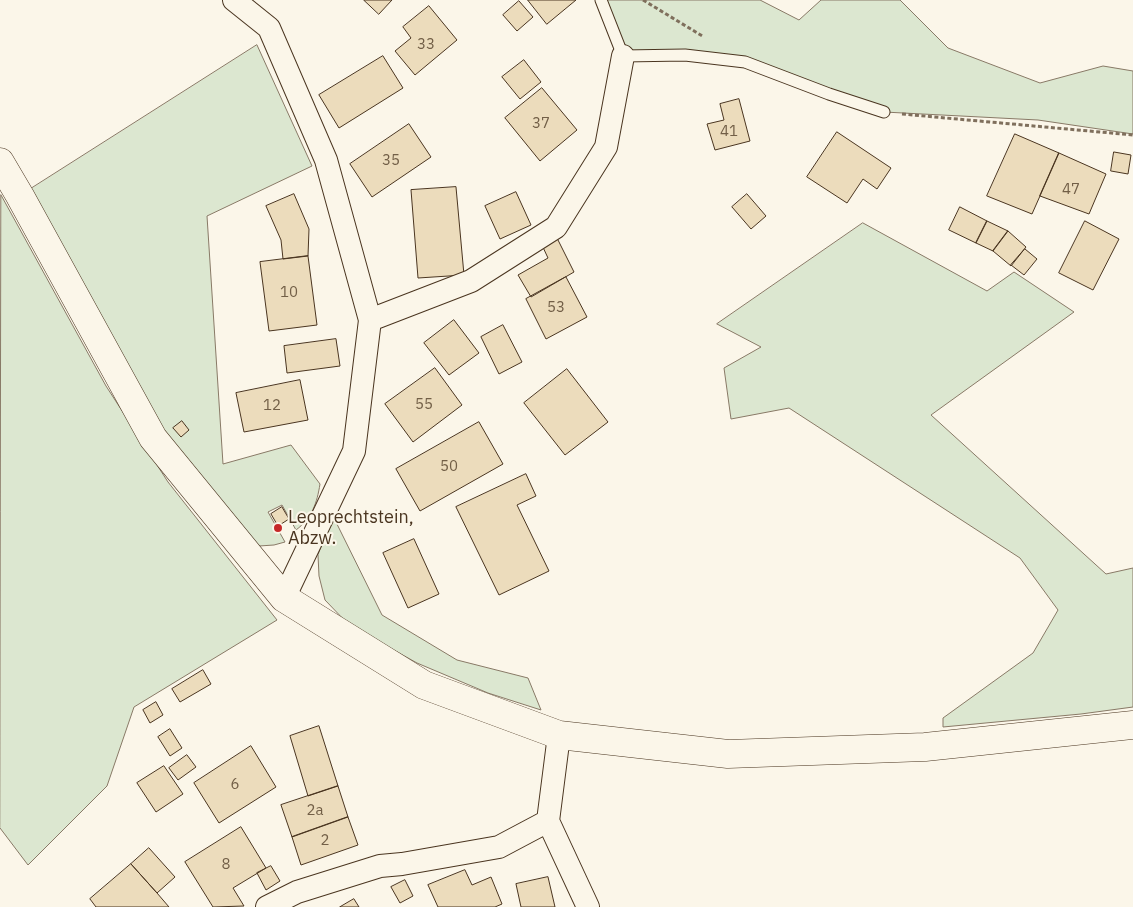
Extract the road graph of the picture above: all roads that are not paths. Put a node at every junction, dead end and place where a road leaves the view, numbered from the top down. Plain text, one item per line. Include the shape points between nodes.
1 (234, 0) edge
2 (601, 0) edge
3 (623, 56) junction
4 (884, 112) road end
5 (0, 162) edge
6 (370, 320) junction
7 (284, 598) junction
8 (1133, 725) edge
9 (559, 735) junction
10 (548, 821) junction
11 (267, 907) edge
12 (588, 907) edge

1 - 6 street via 269,28 326,160
2 - 3 lane
3 - 4 lane via 685,55 745,62
3 - 6 street via 606,147 556,227 471,282
5 - 7 street via 152,438
6 - 7 street via 354,451
7 - 9 street via 424,685
8 - 9 street via 925,747 728,754
9 - 10 street
10 - 11 street via 499,847 380,866 297,892
10 - 12 street

